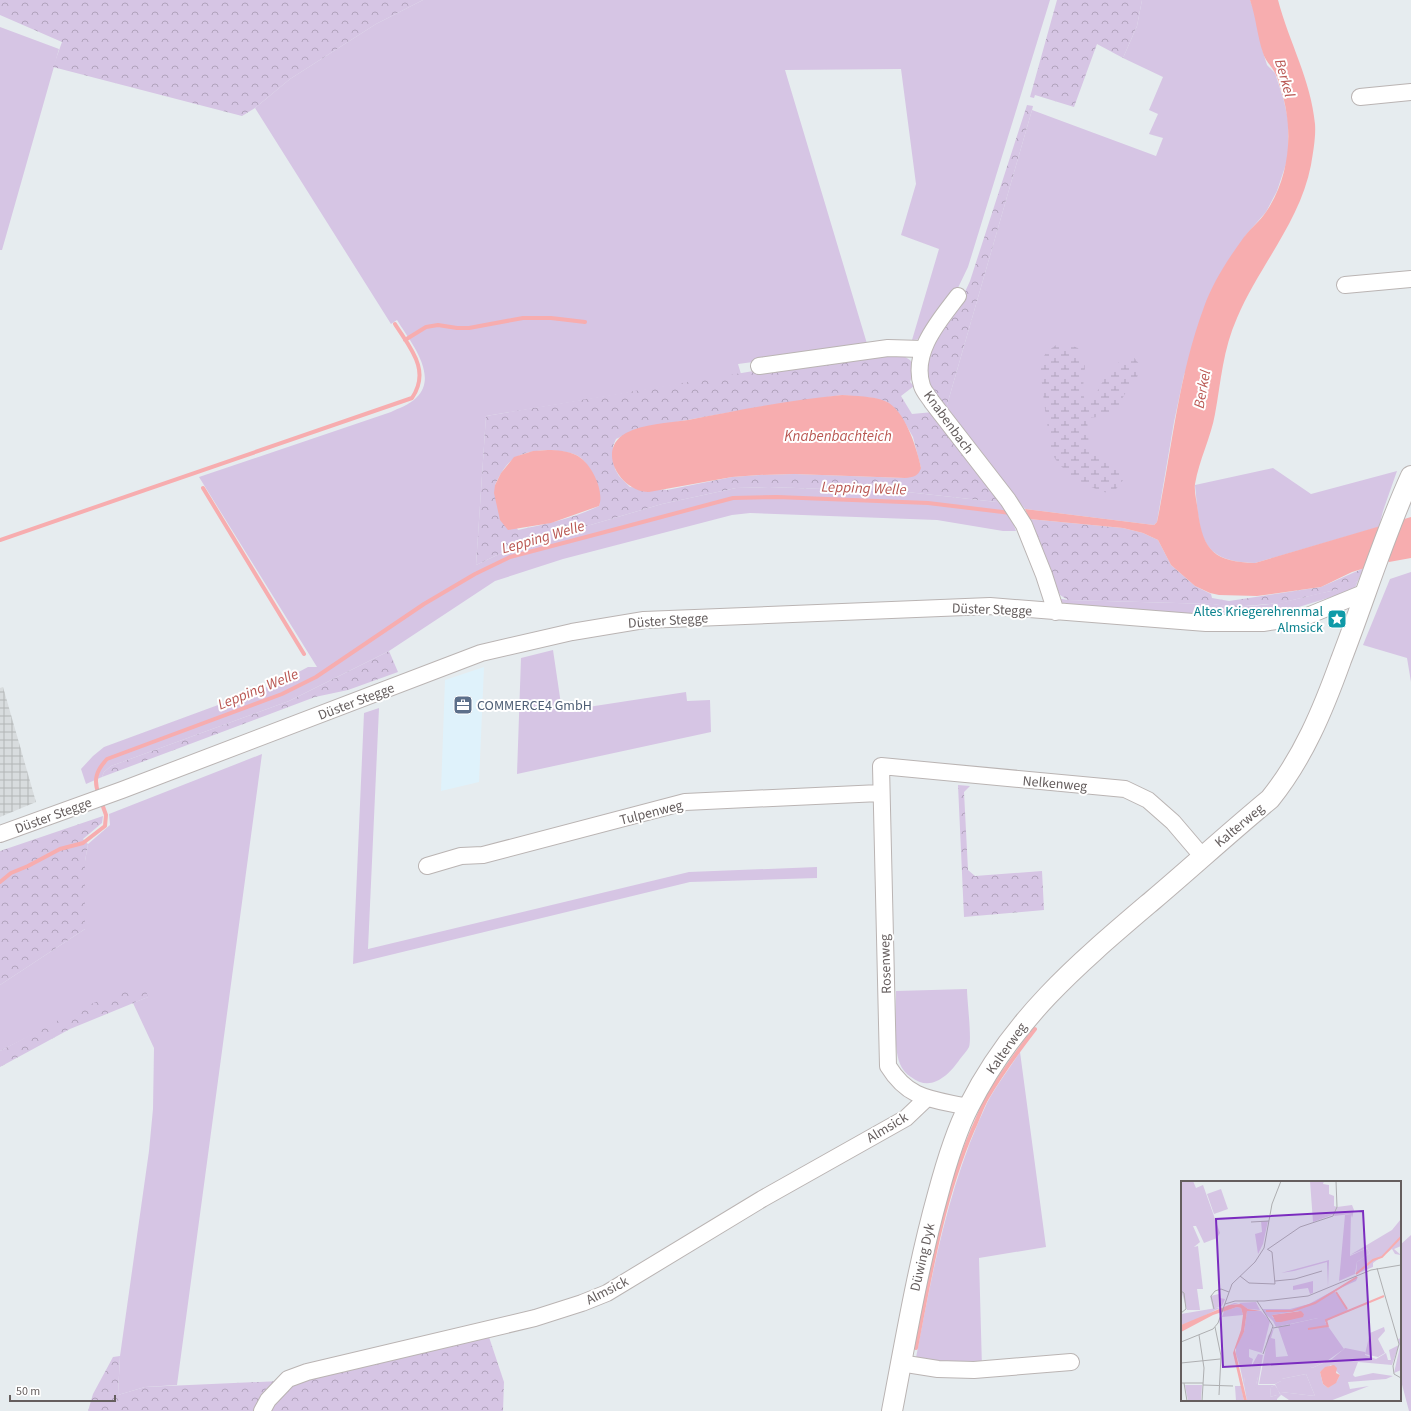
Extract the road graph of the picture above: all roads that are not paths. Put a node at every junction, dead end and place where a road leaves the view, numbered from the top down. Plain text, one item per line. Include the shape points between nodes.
1 (1411, 92) edge
2 (1360, 97) dead end
3 (1411, 279) edge
4 (1346, 285) dead end
5 (958, 296) dead end
6 (922, 349) junction
7 (759, 366) dead end
8 (1411, 476) edge
9 (1366, 592) junction
10 (1056, 612) junction
11 (881, 766) joint
12 (880, 794) junction
13 (0, 834) edge
14 (1202, 856) junction
15 (427, 866) dead end
16 (927, 1098) junction
17 (968, 1107) junction
18 (1071, 1362) dead end
19 (900, 1363) junction
20 (262, 1411) edge
21 (892, 1411) edge

1 - 2 street
3 - 4 street
5 - 6 street, Knabenbach
6 - 7 street via 888,348
6 - 10 street, Knabenbach via 922,386 1024,525
8 - 9 street, Kalterweg via 1394,513
9 - 10 street, Düster Stegge via 1305,617 1263,623 1228,624
9 - 14 street, Kalterweg via 1317,721 1288,775 1270,799
10 - 13 street, Düster Stegge via 990,606 789,614 644,620 572,632 481,653
11 - 12 street, Rosenweg
11 - 14 street, Nelkenweg via 1125,789 1148,800 1173,822
12 - 15 street, Tulpenweg via 685,802 483,855 461,856
12 - 16 street, Rosenweg via 888,1066 897,1081 909,1092
14 - 17 street, Kalterweg via 1094,950 1041,1001 1004,1045
16 - 17 street, Rosenweg
16 - 20 street, Almsick via 906,1118 762,1198 607,1293 535,1318 307,1372 288,1379 268,1400
17 - 19 street, Düwing Dyk via 951,1152 930,1223
18 - 19 street via 974,1370 938,1370
19 - 21 street, Düwing Dyk

